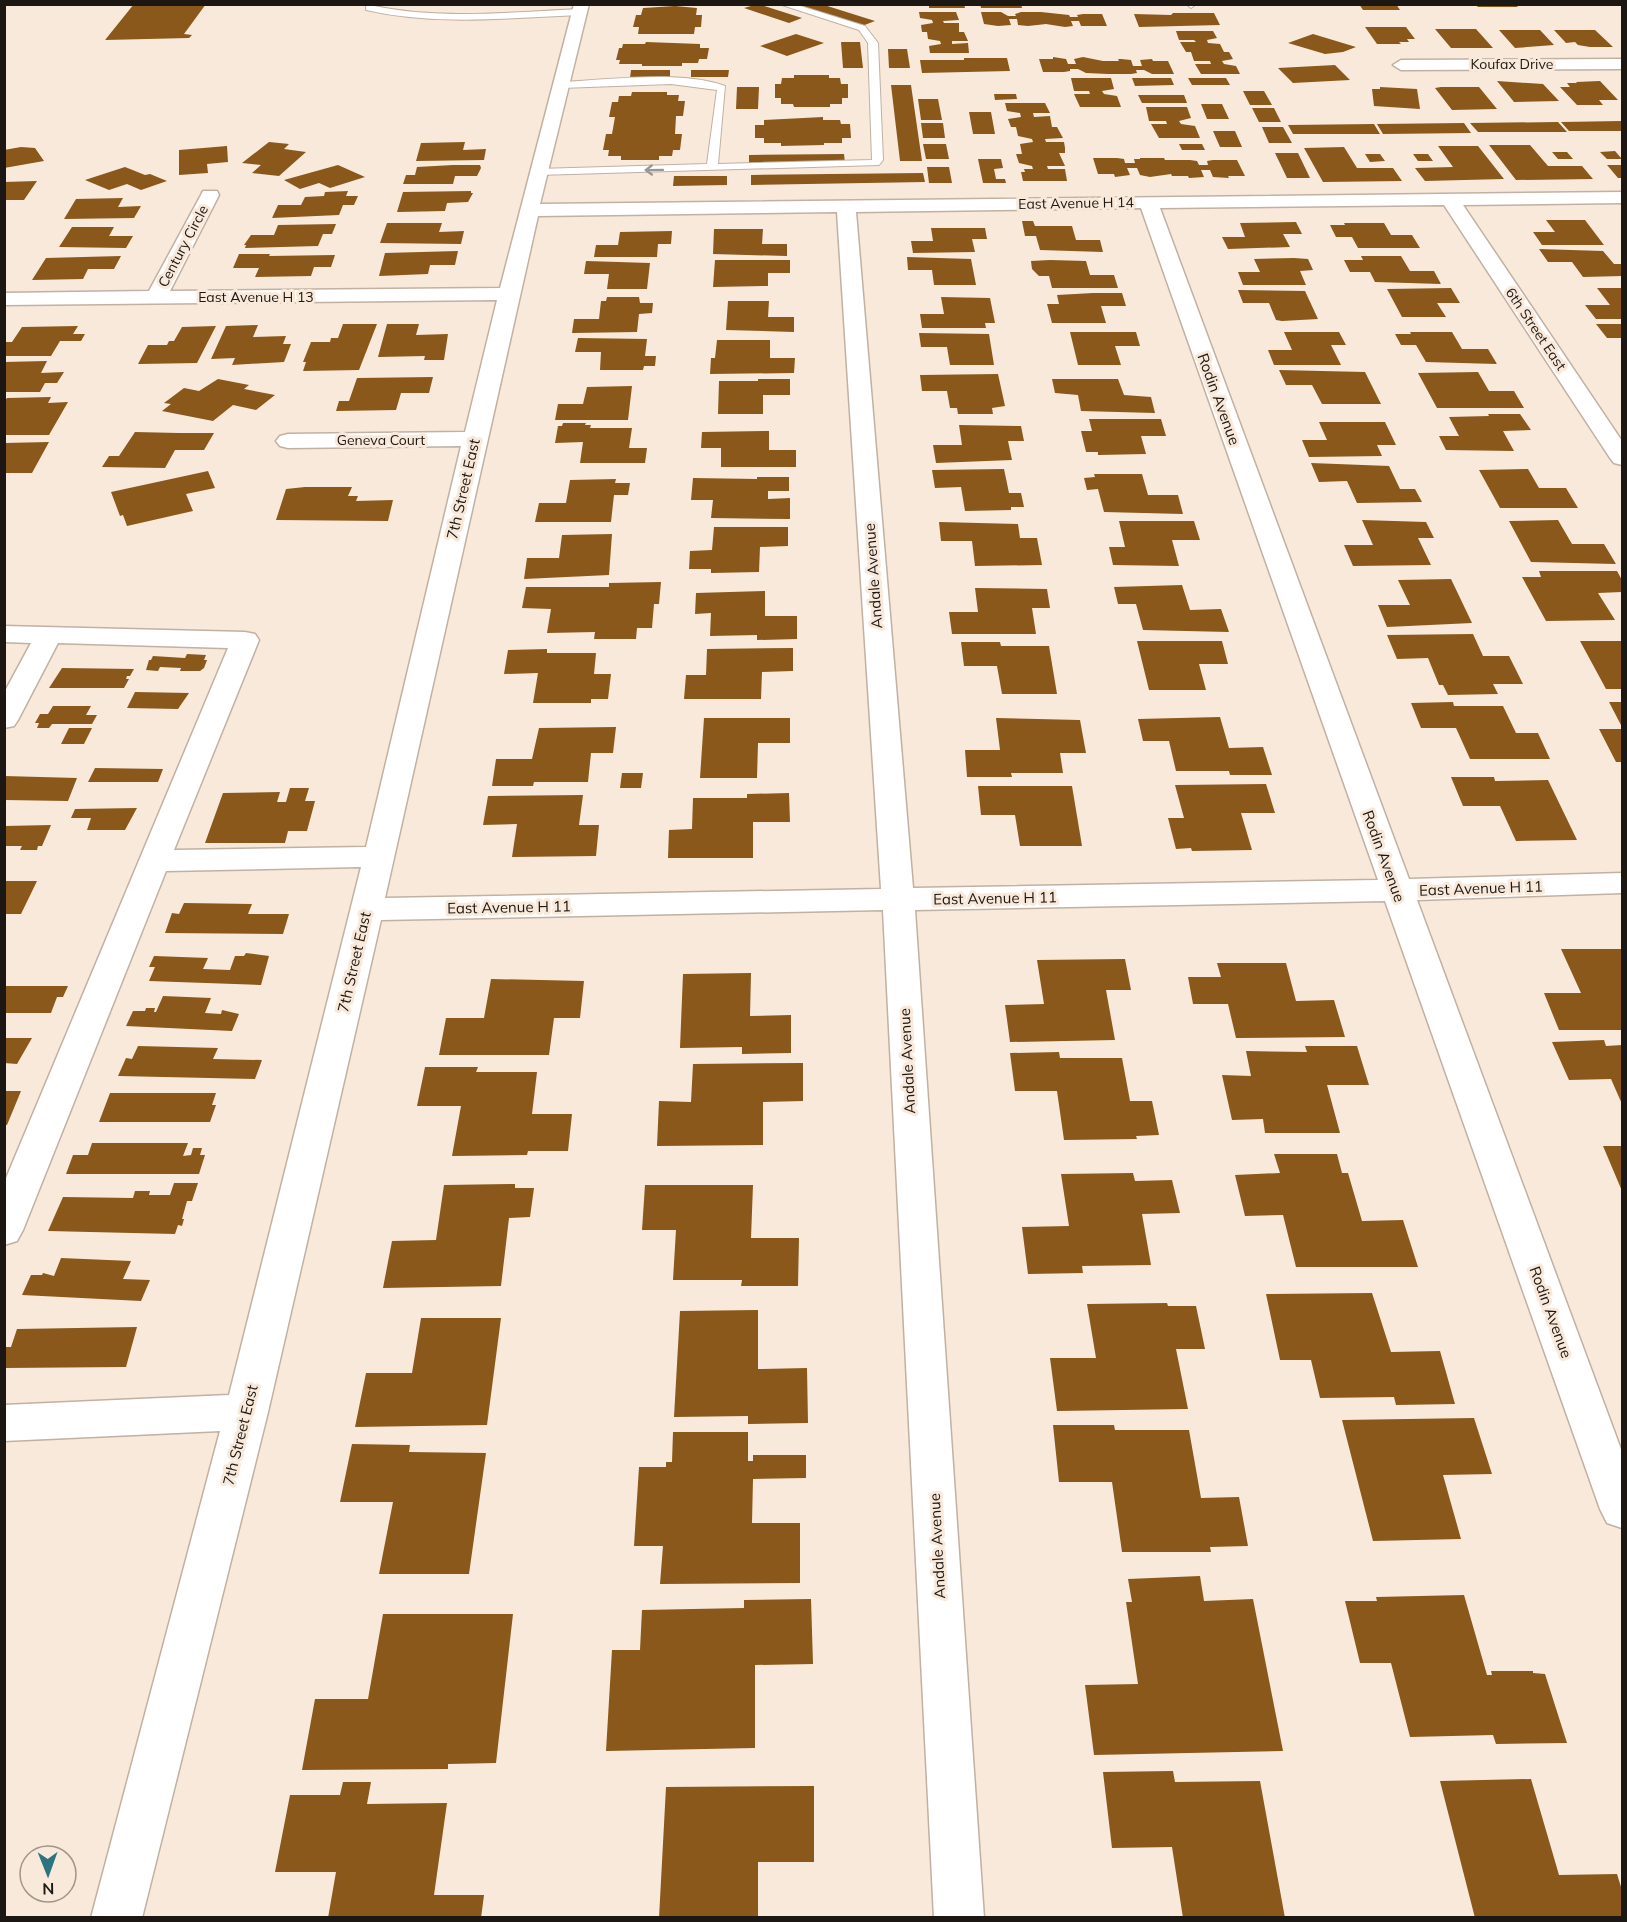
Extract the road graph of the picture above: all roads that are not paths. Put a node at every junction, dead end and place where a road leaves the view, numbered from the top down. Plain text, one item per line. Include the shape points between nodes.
1 (371, 4) edge
2 (783, 4) edge
3 (581, 8) edge
4 (529, 9) edge
5 (1401, 64) dead end
6 (1623, 64) edge
7 (561, 84) junction
8 (712, 168) junction
9 (538, 172) junction
10 (210, 195) dead end
11 (1623, 197) edge
12 (1450, 199) junction
13 (1148, 202) junction
14 (846, 205) junction
15 (529, 210) junction
16 (507, 294) junction
17 (156, 298) junction
18 (4, 299) edge
19 (474, 439) junction
20 (288, 441) dead end
21 (1623, 458) edge
22 (4, 634) edge
23 (49, 635) junction
24 (4, 720) edge
25 (378, 857) junction
26 (154, 861) junction
27 (1623, 883) edge
28 (1396, 890) junction
29 (898, 899) junction
30 (367, 909) junction
31 (4, 1230) edge
32 (247, 1412) junction
33 (4, 1424) edge
34 (1623, 1509) edge
35 (116, 1917) edge
36 (959, 1917) edge

1 - 4 lane via 369,9 394,15 442,17
2 - 8 lane via 862,28 868,35 873,44 878,160 864,165
3 - 4 lane
3 - 7 street, 7th Street East
5 - 6 street, Koufax Drive
7 - 8 lane via 718,85 722,88
7 - 9 street, 7th Street East
8 -> 9 lane
9 - 15 street, 7th Street East
10 - 17 street, Century Circle
11 - 12 street, East Avenue H 14
12 - 13 street, East Avenue H 14
12 - 21 street, 6th Street East
13 - 14 street, East Avenue H 14
13 - 28 street, Rodin Avenue
14 - 15 street, East Avenue H 14
14 - 29 street, Andale Avenue
15 - 16 street, 7th Street East
16 - 17 street, East Avenue H 13
16 - 19 street, 7th Street East
17 - 18 street, East Avenue H 13
19 - 20 street, Geneva Court
19 - 25 street, 7th Street East
22 - 23 street
23 - 24 street
23 - 26 street via 245,640
25 - 26 street
25 - 30 street, 7th Street East
26 - 31 street
27 - 28 street, East Avenue H 11
28 - 29 street, East Avenue H 11
28 - 34 street, Rodin Avenue
29 - 30 street, East Avenue H 11
29 - 36 street, Andale Avenue
30 - 32 street, 7th Street East
32 - 33 street
32 - 35 street, 7th Street East

